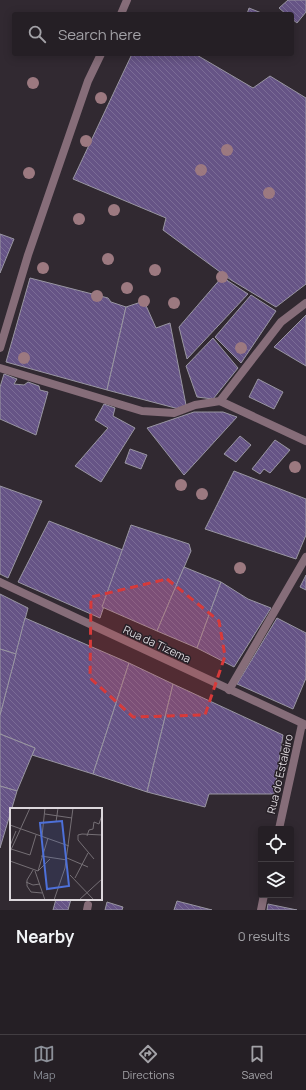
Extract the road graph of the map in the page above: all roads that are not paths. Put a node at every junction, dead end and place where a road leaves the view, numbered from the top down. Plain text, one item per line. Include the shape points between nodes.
1 (127, 0) edge
2 (122, 12) edge
3 (100, 56) edge
4 (306, 303) edge
5 (0, 348) edge
6 (0, 368) edge
7 (220, 401) junction
8 (306, 441) edge
9 (306, 558) edge
10 (0, 582) edge
11 (228, 690) junction
12 (304, 725) edge
13 (280, 826) edge
14 (263, 898) edge
15 (261, 910) edge

1 - 2 street
3 - 5 street via 88,81 30,248
4 - 7 street via 281,322
6 - 7 street via 142,411 174,413
7 - 8 street
9 - 11 street
10 - 11 street, Rua da Tizema
11 - 12 street, Rua da Tizema
12 - 13 street, Rua do Estaleiro
14 - 15 street

